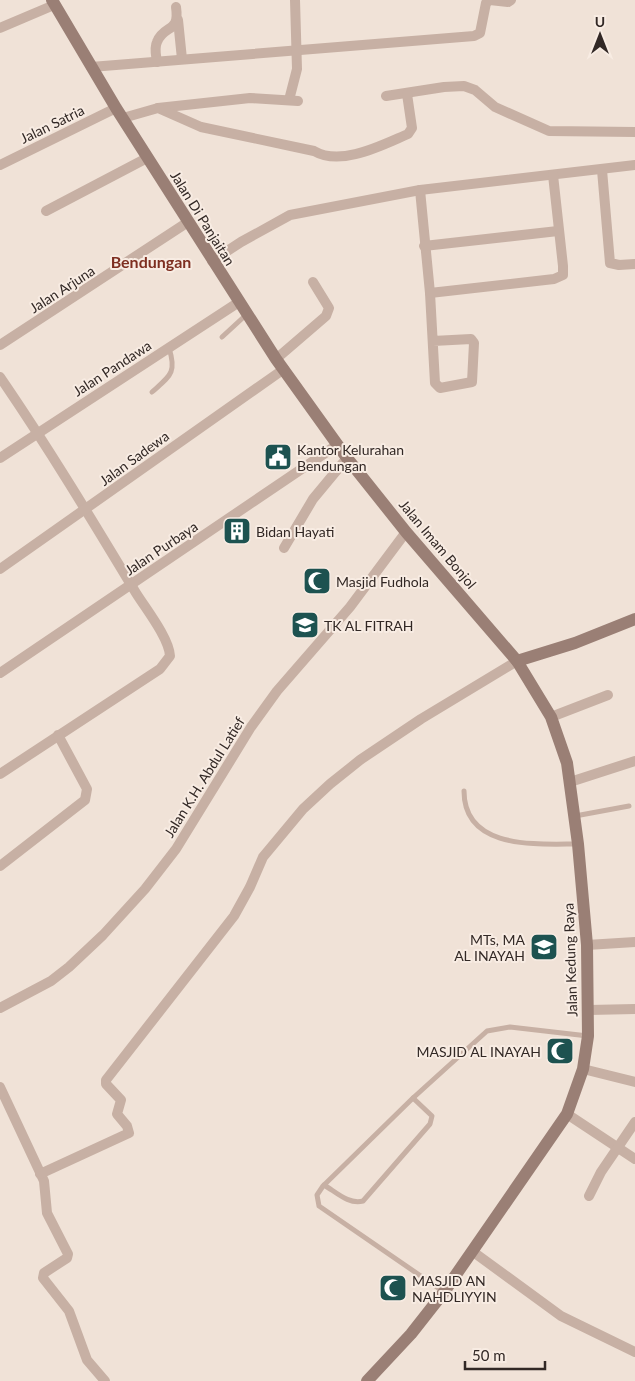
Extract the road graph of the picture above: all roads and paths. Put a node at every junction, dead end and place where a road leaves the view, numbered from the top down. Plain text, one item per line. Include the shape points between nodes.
1 (295, 0) edge
2 (512, 0) edge
3 (53, 3) edge
4 (176, 7) dead end
5 (178, 20) junction
6 (0, 28) edge
7 (297, 49) junction
8 (182, 59) junction
9 (157, 62) junction
10 (91, 67) junction
11 (407, 94) junction
12 (386, 96) dead end
13 (158, 108) junction
14 (120, 113) junction
15 (635, 132) edge
16 (147, 158) junction
17 (0, 165) edge
18 (635, 165) edge
19 (602, 170) junction
20 (553, 176) junction
21 (420, 190) junction
22 (46, 211) dead end
23 (188, 222) junction
24 (558, 231) junction
25 (424, 246) junction
26 (212, 261) junction
27 (635, 264) edge
28 (313, 282) dead end
29 (430, 293) junction
30 (239, 302) junction
31 (247, 314) junction
32 (222, 337) dead end
33 (433, 341) junction
34 (0, 345) edge
35 (169, 347) junction
36 (280, 364) junction
37 (0, 377) edge
38 (152, 392) dead end
39 (38, 433) junction
40 (337, 445) junction
41 (0, 458) edge
42 (347, 458) junction
43 (86, 511) junction
44 (406, 532) junction
45 (284, 548) dead end
46 (0, 569) edge
47 (132, 585) junction
48 (635, 619) edge
49 (517, 661) junction
50 (0, 673) edge
51 (608, 695) dead end
52 (551, 717) junction
53 (58, 735) junction
54 (635, 761) edge
55 (0, 774) edge
56 (570, 782) junction
57 (464, 791) dead end
58 (629, 806) dead end
59 (574, 816) junction
60 (578, 844) junction
61 (0, 866) edge
62 (635, 942) edge
63 (587, 945) junction
64 (0, 1008) edge
65 (635, 1009) edge
66 (588, 1010) junction
67 (588, 1036) junction
68 (583, 1069) junction
69 (635, 1082) edge
70 (0, 1087) edge
71 (413, 1098) junction
72 (567, 1114) junction
73 (635, 1122) edge
74 (618, 1147) junction
75 (635, 1159) edge
76 (40, 1174) junction
77 (324, 1185) junction
78 (588, 1196) dead end
79 (472, 1251) junction
80 (444, 1292) junction
81 (635, 1352) edge
82 (372, 1379) edge
83 (105, 1381) edge

1 - 7 street
2 - 7 street via 490,0 486,3 480,32 474,36
3 - 6 street
3 - 10 street, Jalan Di Panjaitan
4 - 5 street
5 - 8 street
5 - 9 street via 158,39 155,47
7 - 8 street
7 - 13 street, Jalan Satria via 294,100 250,98
8 - 9 street
9 - 10 street
10 - 14 street, Jalan Di Panjaitan
11 - 12 street
11 - 13 street via 412,128 408,134 348,157 328,157 314,150 201,126
11 - 15 street via 464,86 475,90 495,107 549,131
13 - 14 street, Jalan Satria
14 - 16 street, Jalan Di Panjaitan
14 - 17 street, Jalan Satria
16 - 22 street
16 - 23 street, Jalan Di Panjaitan
18 - 19 street
19 - 20 street
19 - 27 street via 610,263
20 - 21 street
20 - 24 street
21 - 25 street
21 - 26 street via 290,215
23 - 26 street, Jalan Di Panjaitan
23 - 34 street, Jalan Arjuna
24 - 25 street
24 - 29 street via 564,272 560,278
25 - 29 street
26 - 30 street, Jalan Di Panjaitan
28 - 36 street, Jalan Sadewa via 328,308 326,316
29 - 33 street
30 - 31 street, Jalan Di Panjaitan
30 - 35 street, Jalan Pandawa
31 - 32 lane
31 - 36 street, Jalan Di Panjaitan
33 - 33 street via 437,387 472,382 474,343 471,339
35 - 38 lane via 172,374
35 - 39 street, Jalan Pandawa
36 - 40 street, Jalan Di Panjaitan
36 - 43 street, Jalan Sadewa
37 - 39 street
39 - 41 street, Jalan Pandawa
39 - 43 street
40 - 42 street, Jalan Imam Bonjol
40 - 47 street, Jalan Purbaya
42 - 44 street, Jalan Imam Bonjol
42 - 45 street via 313,500
43 - 46 street, Jalan Sadewa
43 - 47 street
44 - 49 street, Jalan Imam Bonjol
44 - 64 street, Jalan K.H. Abdul Latief via 350,607 277,691 176,848 145,889 103,935 51,981
47 - 50 street, Jalan Purbaya
47 - 53 street via 169,650 167,662
48 - 49 street
49 - 52 street, Jalan Kedung Raya
49 - 76 street via 360,760 303,809 263,857 234,916 106,1080 121,1100 117,1114 129,1133
51 - 52 street
52 - 56 street, Jalan Kedung Raya via 562,744
53 - 55 street
53 - 61 street via 86,789 86,800
54 - 56 street
56 - 59 street, Jalan Kedung Raya
57 - 60 lane via 464,804 472,821 490,834 515,843
58 - 59 lane
59 - 60 street, Jalan Kedung Raya
60 - 63 street, Jalan Kedung Raya
62 - 63 street
63 - 66 street, Jalan Kedung Raya
65 - 66 street
66 - 67 street, Jalan Kedung Raya
67 - 68 street, Jalan Kedung Raya
67 - 71 lane via 510,1027 491,1030
68 - 69 street
68 - 72 street, Jalan Kedung Raya
70 - 76 street
71 - 77 lane
71 - 77 lane via 432,1116 430,1124 363,1201 350,1201
72 - 74 street
72 - 79 street, Jalan Kedung Raya
73 - 74 street
74 - 75 street
74 - 78 street
76 - 83 street via 46,1187 47,1212 68,1254 67,1258 44,1273 43,1278 69,1311 87,1360
77 - 80 lane via 318,1195 319,1206
79 - 80 street, Jalan Kedung Raya
79 - 81 street via 561,1316
80 - 82 street, Jalan Kedung Raya

